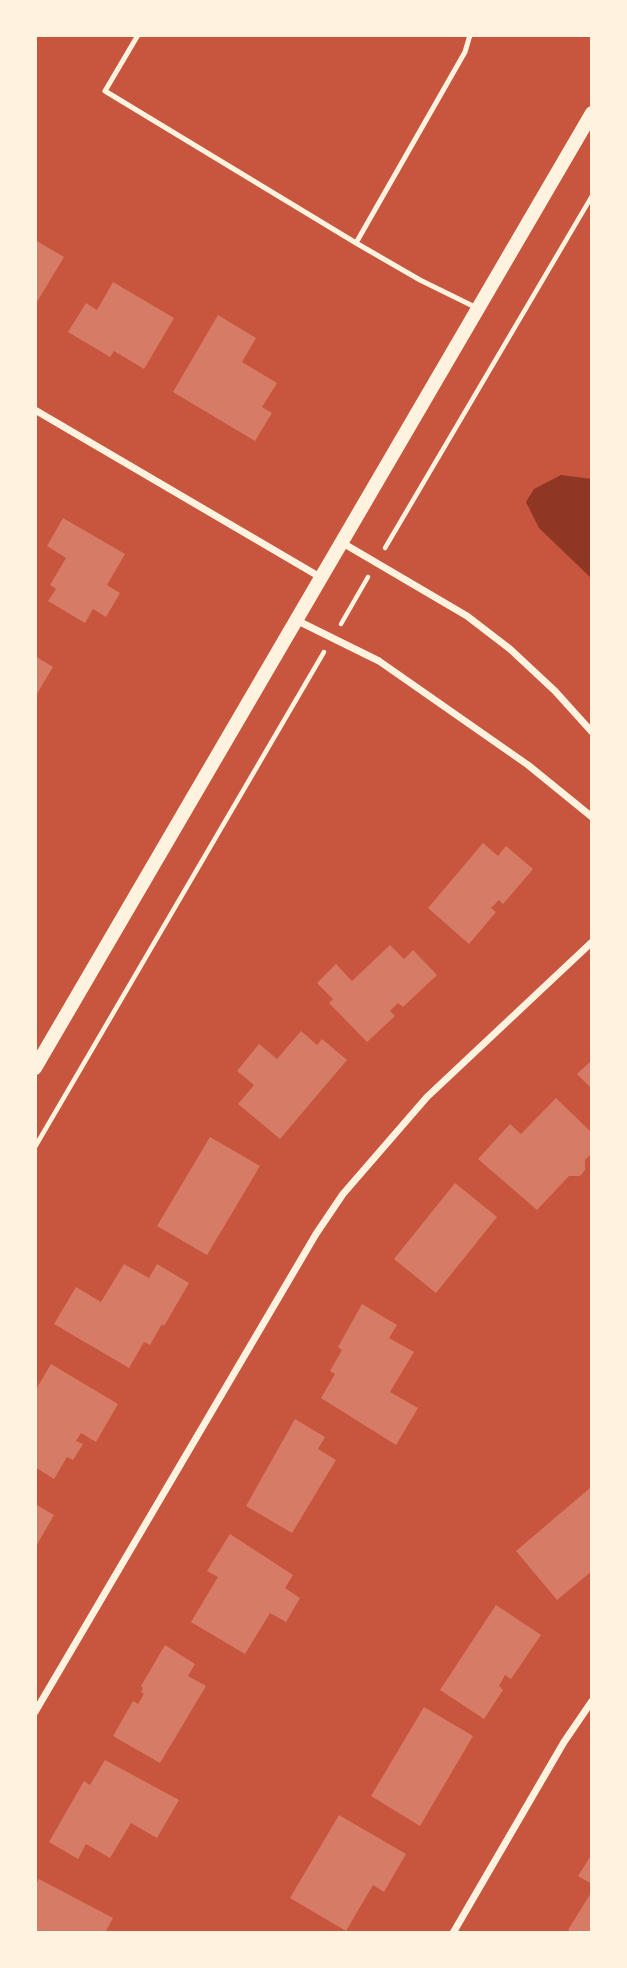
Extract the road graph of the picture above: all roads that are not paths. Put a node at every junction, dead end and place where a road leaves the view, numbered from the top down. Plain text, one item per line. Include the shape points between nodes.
1 (138, 35) edge
2 (470, 35) edge
3 (592, 113) edge
4 (356, 243) junction
5 (477, 309) junction
6 (36, 413) edge
7 (341, 542) junction
8 (320, 577) junction
9 (295, 620) junction
10 (592, 732) edge
11 (592, 817) edge
12 (592, 942) edge
13 (35, 1068) edge
14 (592, 1701) edge
15 (35, 1712) edge
16 (453, 1933) edge

1 - 4 lane via 105,91
2 - 4 lane via 465,52
3 - 5 main road
4 - 5 lane
5 - 7 main road
6 - 8 street
7 - 8 main road
7 - 10 street via 467,616 510,649
8 - 9 main road
9 - 11 street via 379,661 528,765
9 - 13 main road
12 - 15 street via 428,1097 342,1194
14 - 16 street

